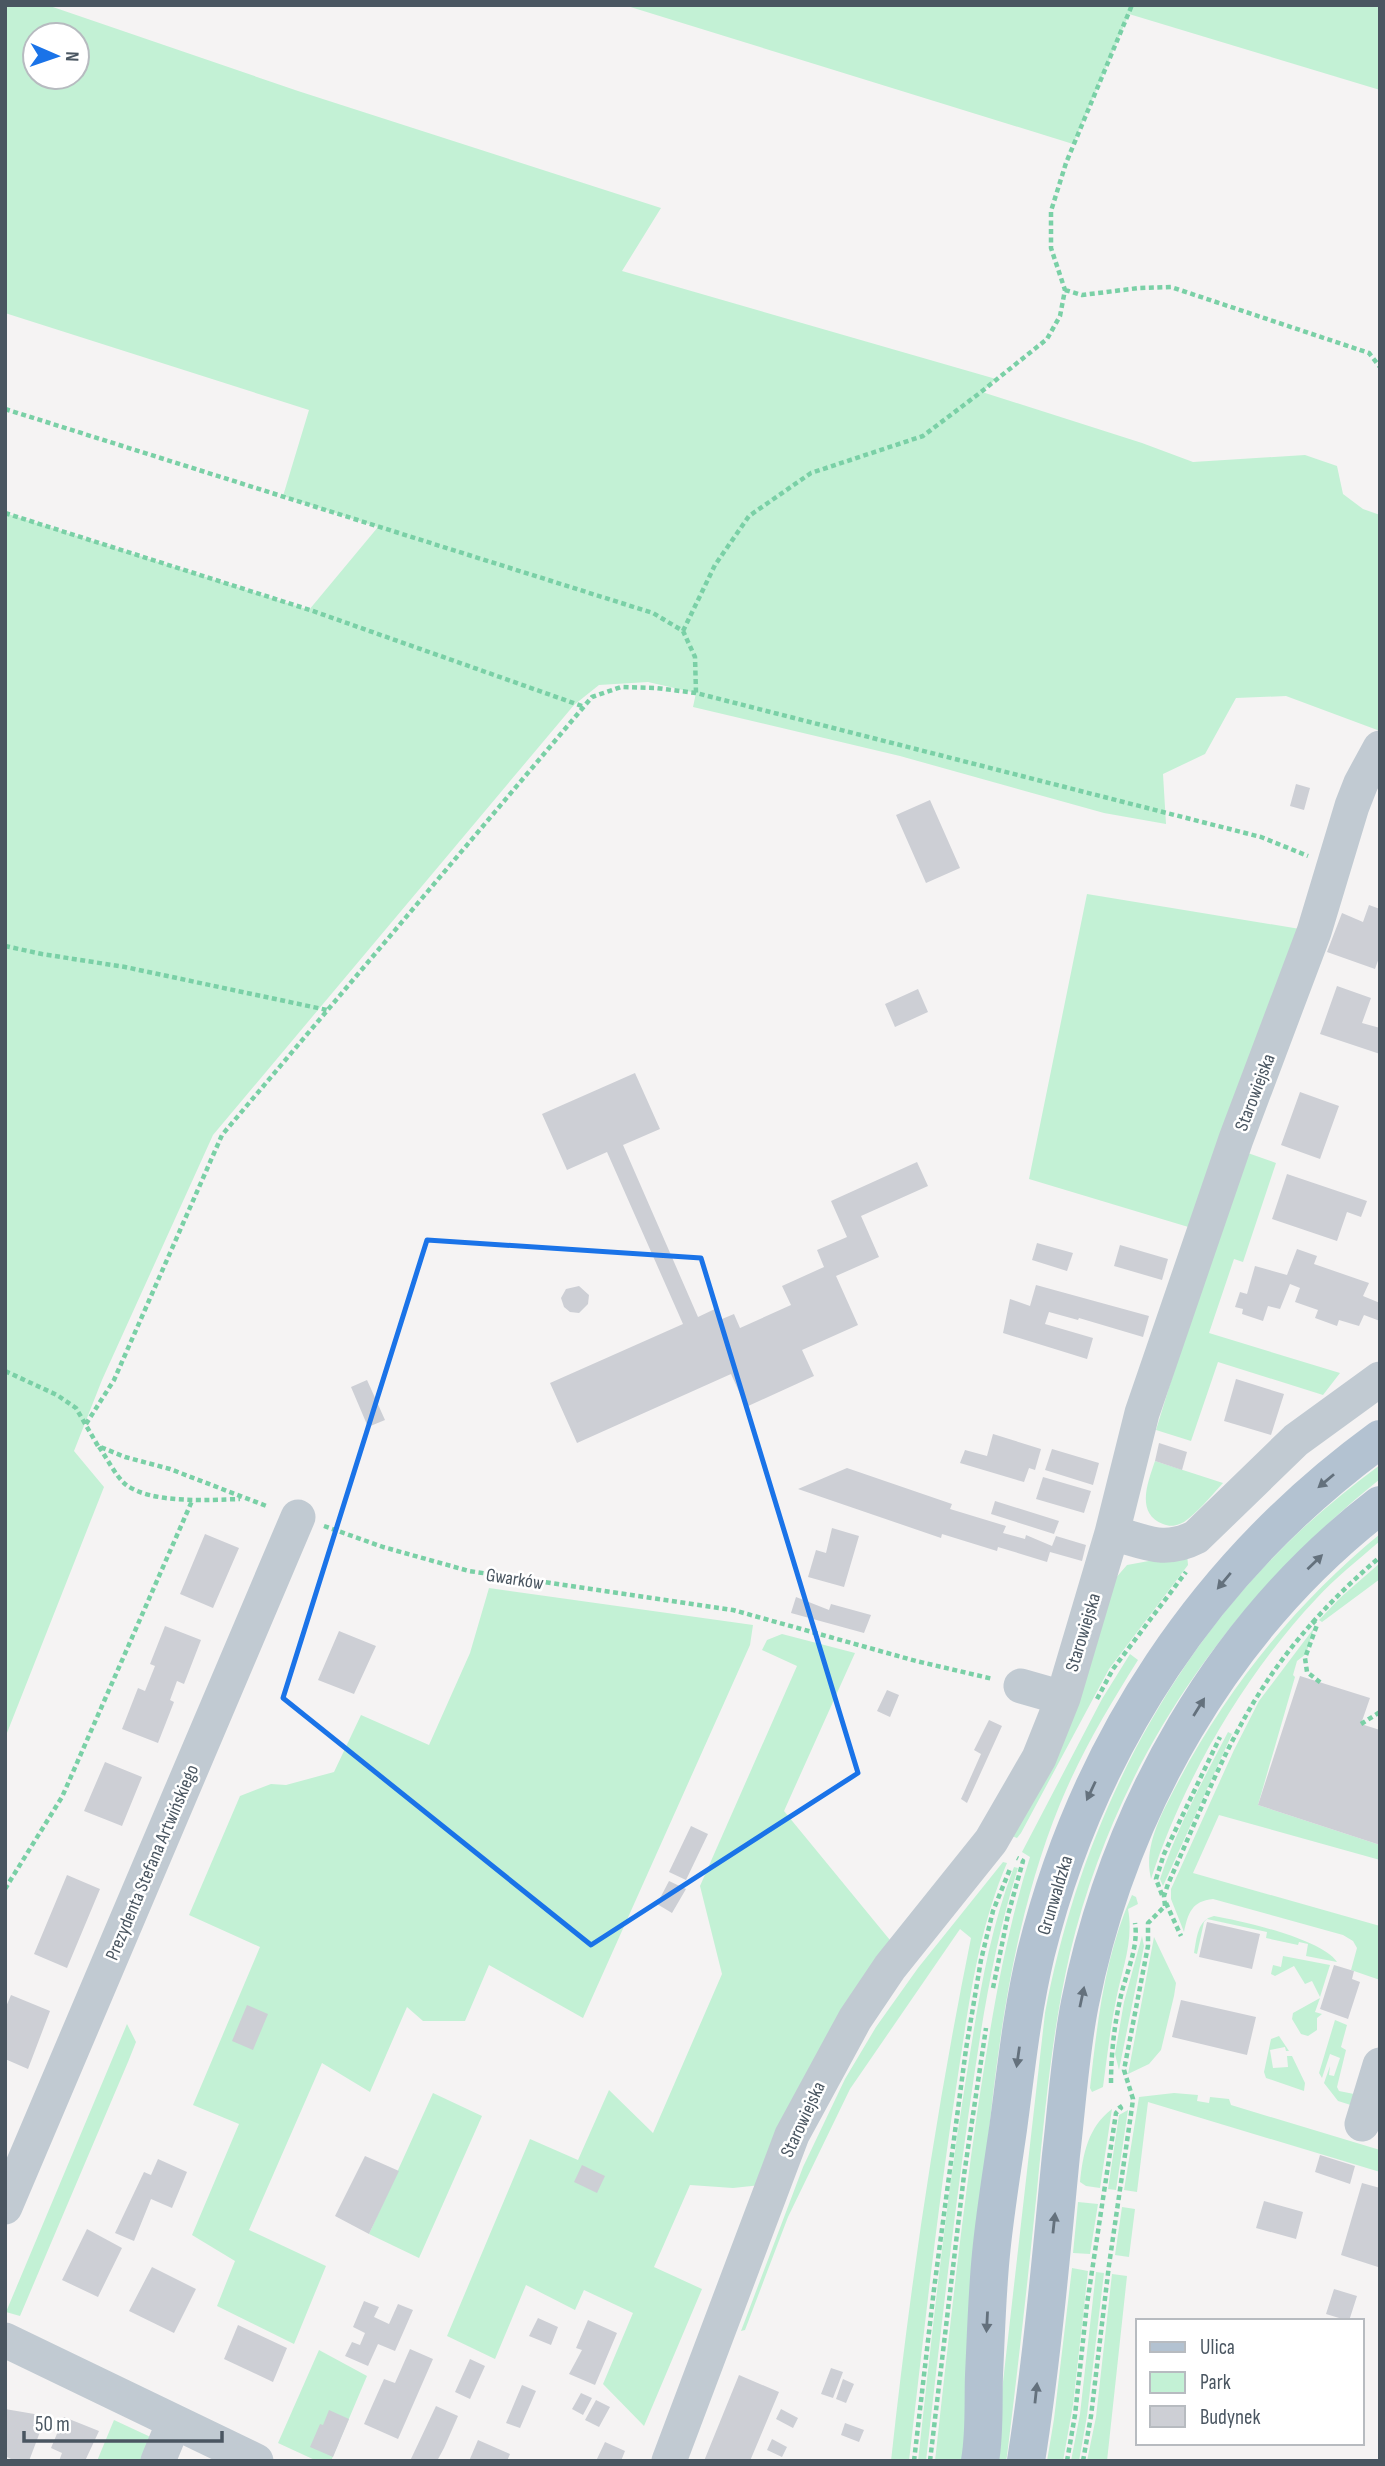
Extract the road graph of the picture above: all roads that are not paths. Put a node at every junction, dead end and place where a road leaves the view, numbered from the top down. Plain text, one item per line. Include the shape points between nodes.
1 (1380, 748) edge
2 (1380, 1379) edge
3 (1380, 1438) edge
4 (1380, 1505) edge
5 (298, 1517) road end
6 (1112, 1533) junction
7 (1021, 1686) road end
8 (1063, 1698) junction
9 (1379, 2071) edge
10 (1362, 2124) dead end
11 (5, 2207) edge
12 (5, 2340) edge
13 (174, 2422) junction
14 (158, 2461) edge
15 (256, 2461) edge
16 (669, 2461) edge
17 (980, 2461) edge
18 (1026, 2461) edge

1 - 6 street, Starowiejska via 1356,794 1314,932 1236,1139 1142,1413
2 - 6 street via 1296,1440 1196,1537 1185,1543 1155,1546
3 -> 17 main road, Grunwaldzka via 1285,1516 1212,1597 1128,1719 1074,1832 1043,1926 1024,2017 991,2253
18 -> 4 main road via 1080,2005 1123,1854 1168,1757 1231,1658 1311,1566
5 - 11 street, Prezydenta Stefana Artwińskiego
6 - 8 street, Starowiejska
7 - 8 street
8 - 16 street, Starowiejska via 1038,1758 997,1832 890,1967 818,2084 792,2135
9 - 10 street
12 - 13 street
13 - 14 street
13 - 15 street

